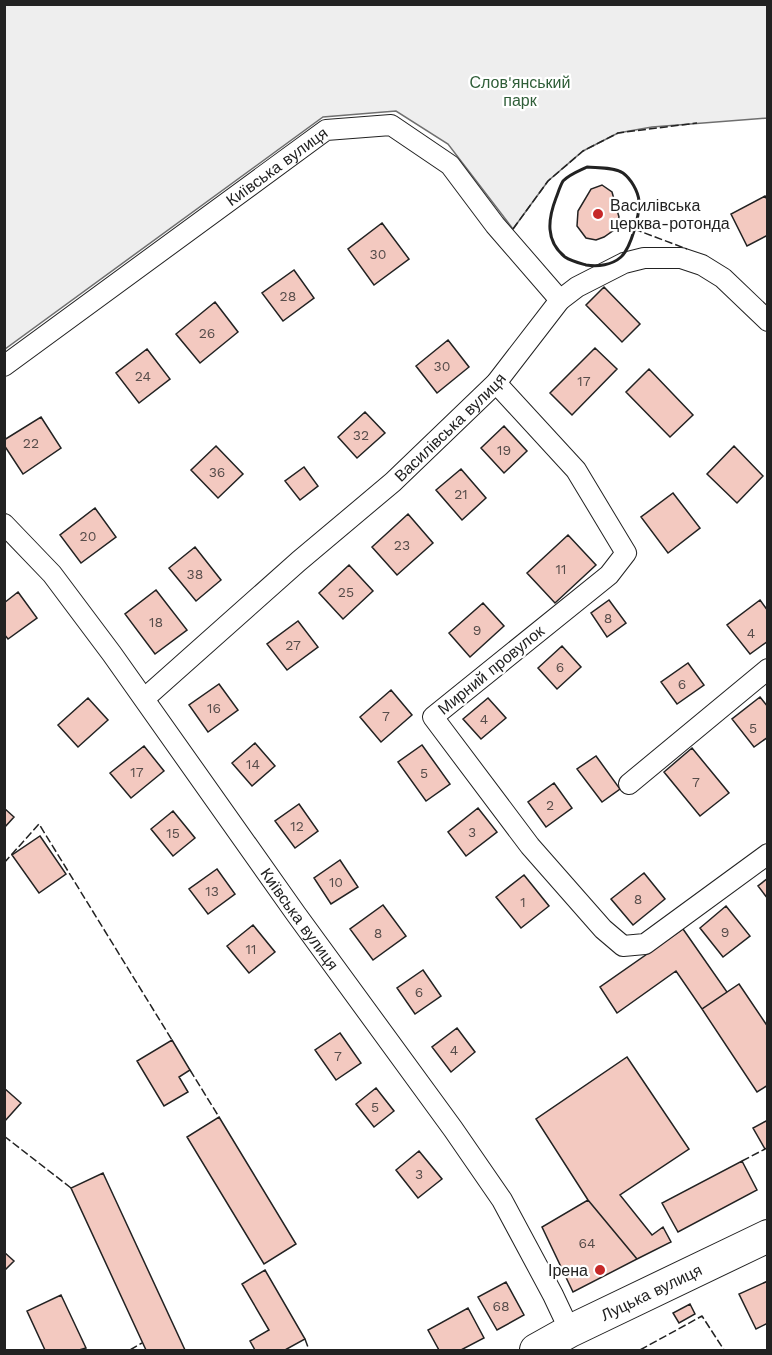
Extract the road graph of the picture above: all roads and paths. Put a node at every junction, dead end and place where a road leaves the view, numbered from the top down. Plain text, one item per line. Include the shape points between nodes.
1 (560, 300) junction
2 (768, 321) edge
3 (4, 366) edge
4 (496, 382) junction
5 (4, 524) edge
6 (768, 669) edge
7 (145, 698) junction
8 (629, 784) dead end
9 (768, 854) edge
10 (768, 1236) edge
11 (570, 1331) junction
12 (536, 1350) edge

1 - 2 street, Василівська вулиця via 624,263 644,258 681,258 723,278
1 - 3 street, Київська вулиця via 495,225 450,165 391,125 326,130
1 - 4 street, Василівська вулиця
4 - 7 street, Василівська вулиця via 393,482
4 - 9 street, Мирний провулок via 576,470 626,553 609,575 433,717 530,846 603,929 623,946 645,944
5 - 7 street, Київська вулиця via 52,574
6 - 8 street
7 - 11 street, Київська вулиця via 502,1200
10 - 11 main road, Луцька вулиця
11 - 12 main road, Луцька вулиця

